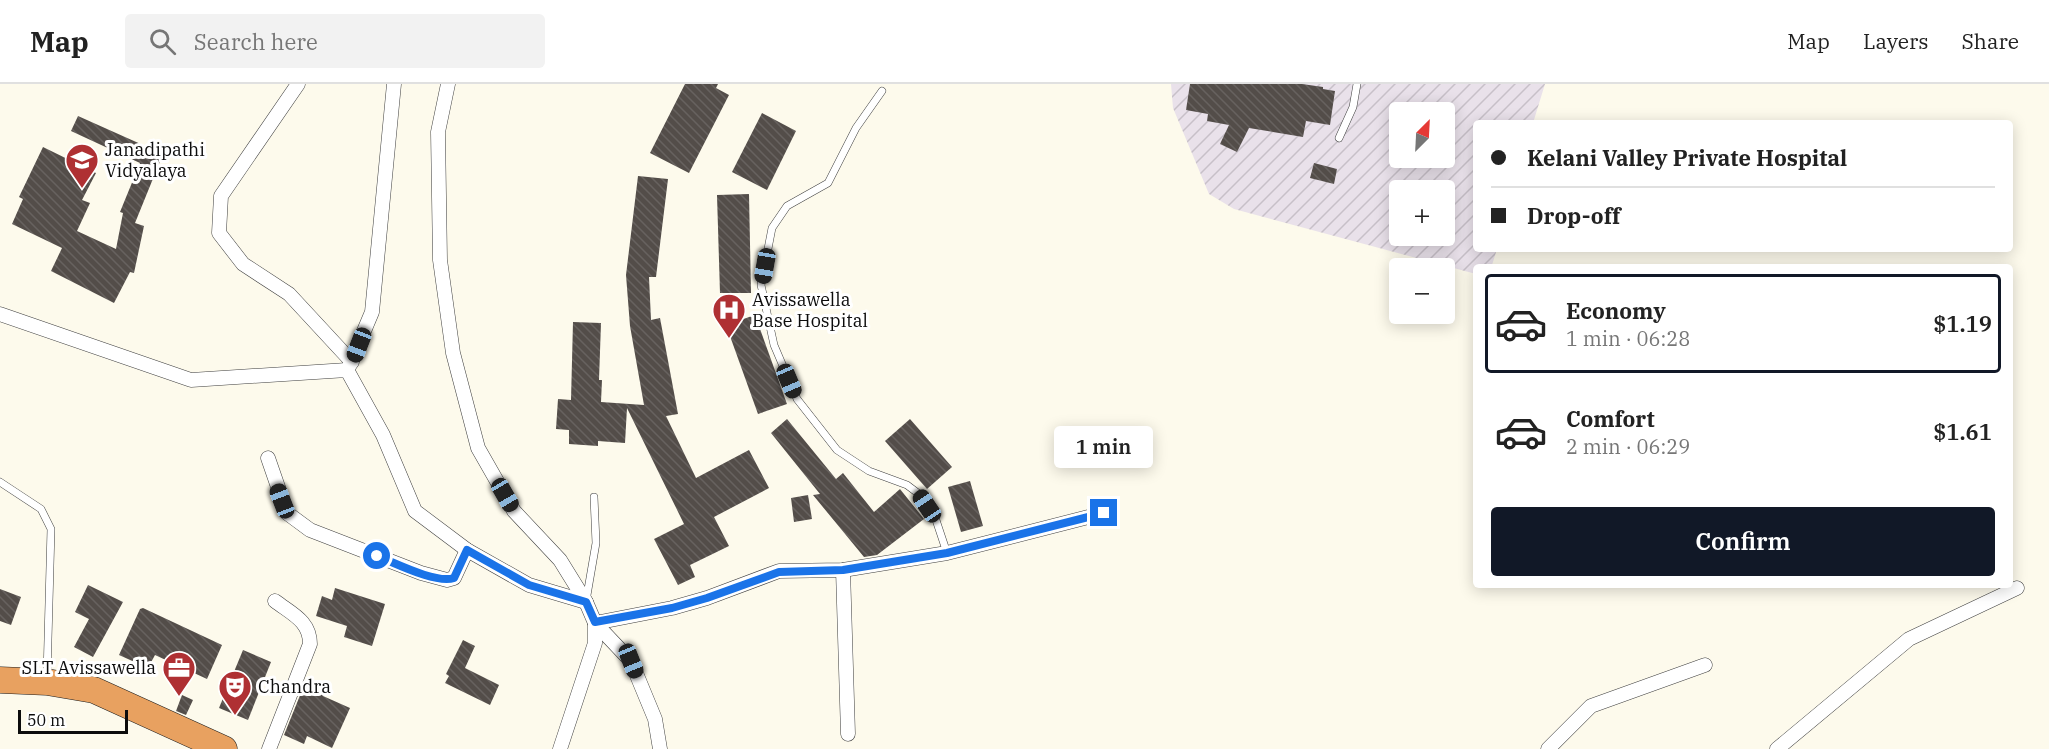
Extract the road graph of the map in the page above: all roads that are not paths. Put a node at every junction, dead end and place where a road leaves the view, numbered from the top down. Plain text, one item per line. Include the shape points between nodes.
1 (298, 84) edge
2 (394, 84) edge
3 (448, 84) edge
4 (1357, 84) edge
5 (882, 91) dead end
6 (1339, 138) dead end
7 (0, 314) edge
8 (350, 366) junction
9 (268, 458) dead end
10 (0, 482) edge
11 (594, 497) dead end
12 (1104, 513) dead end
13 (467, 550) junction
14 (947, 553) junction
15 (843, 570) junction
16 (2017, 588) dead end
17 (275, 601) dead end
18 (586, 602) junction
19 (595, 622) junction
20 (1705, 665) dead end
21 (0, 681) edge
22 (47, 682) junction
23 (848, 734) dead end
24 (224, 749) edge
25 (269, 749) edge
26 (560, 749) edge
27 (660, 749) edge
28 (1548, 749) edge
29 (1777, 749) edge

1 - 8 street via 221,196 219,233 243,264 289,294
2 - 8 street via 372,312
3 - 18 street via 438,132 440,260 453,353 478,448 514,511 560,560
4 - 6 lane via 1353,107
5 - 14 lane via 856,128 828,183 787,206 772,228 761,285 774,345 796,399 837,450 869,471 907,485 919,494 935,517
7 - 8 street via 191,380
8 - 13 street via 415,511
9 - 13 street via 287,513 310,530 447,580 454,578
10 - 22 lane via 41,509 51,529
11 - 18 lane via 596,543
12 - 14 street
13 - 18 street via 529,585
14 - 15 street
15 - 19 street via 779,572 672,608
15 - 23 street
16 - 29 street via 1909,639
17 - 25 street via 307,626 310,644
18 - 19 street
19 - 26 street via 595,644
19 - 27 street via 631,661 655,719
20 - 28 street via 1591,706
21 - 22 highway
22 - 24 highway via 94,690

